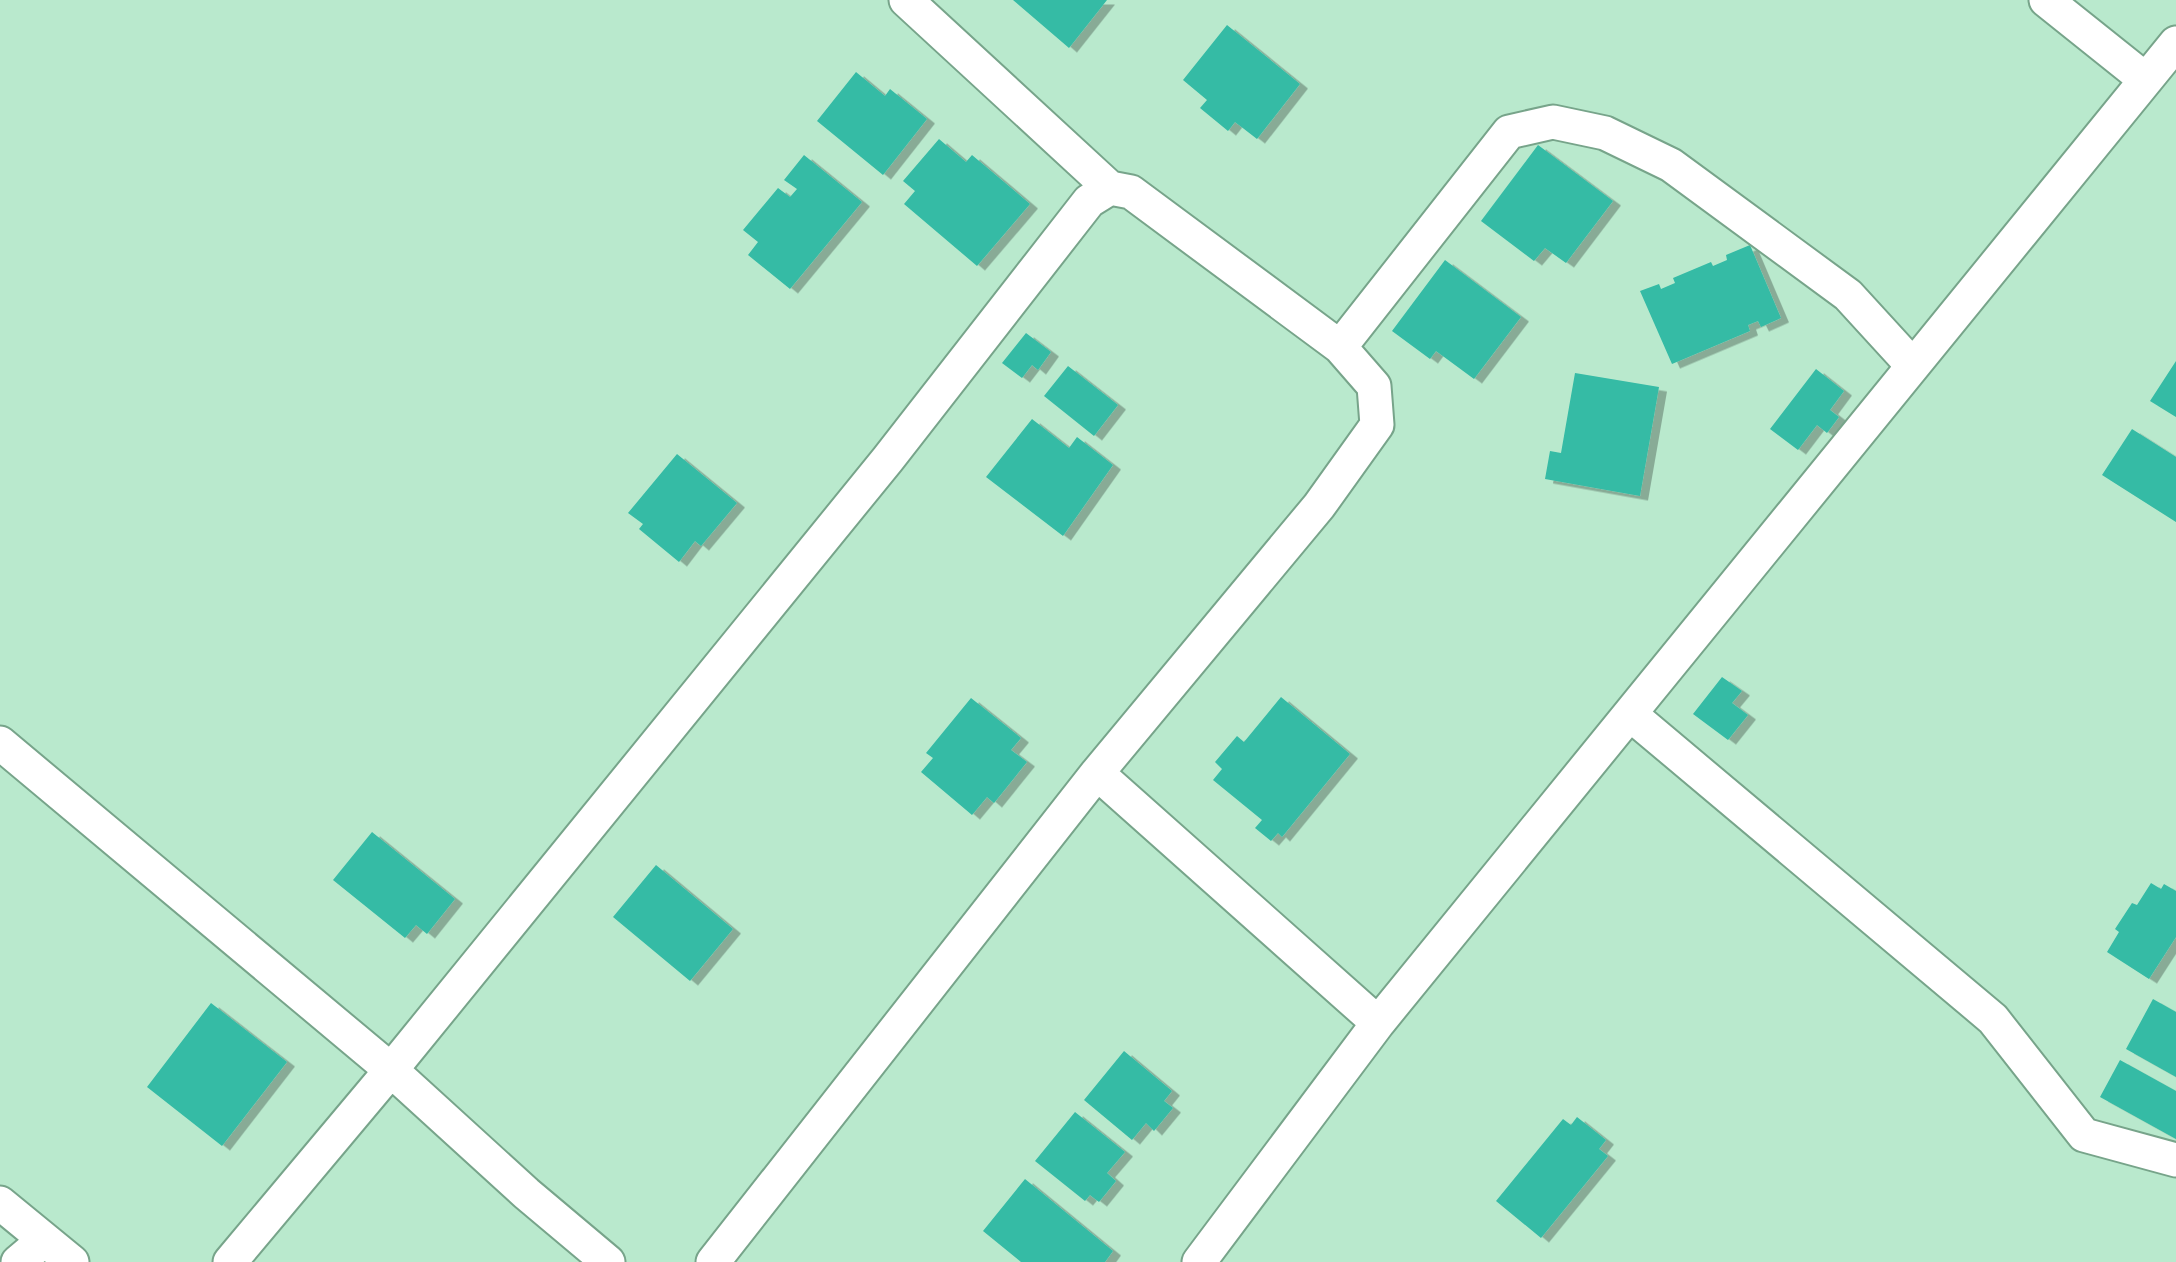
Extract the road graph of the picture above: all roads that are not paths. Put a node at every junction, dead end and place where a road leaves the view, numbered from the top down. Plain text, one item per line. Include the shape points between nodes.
1 (906, 0) edge
2 (2046, 0) edge
3 (2176, 43) edge
4 (2146, 80) junction
5 (1110, 188) junction
6 (1340, 347) junction
7 (1913, 366) junction
8 (1630, 714) junction
9 (0, 743) edge
10 (1097, 773) junction
11 (1378, 1023) junction
12 (391, 1070) junction
13 (2176, 1160) edge
14 (0, 1203) edge
15 (44, 1240) junction
16 (18, 1262) edge
17 (72, 1262) edge
18 (230, 1262) edge
19 (608, 1262) edge
20 (713, 1262) edge
21 (1199, 1262) edge

1 - 5 street
2 - 4 street
3 - 4 street
4 - 7 street
5 - 6 street via 1130,192
5 - 12 street via 1089,201 888,458
6 - 7 street via 1509,132 1553,121 1605,133 1671,165 1848,295
6 - 10 street via 1374,386 1377,425 1319,506
7 - 8 street
8 - 11 street
8 - 13 street via 1993,1019 2084,1135
9 - 12 street
10 - 11 street
10 - 20 street
11 - 21 street
12 - 18 street
12 - 19 street
14 - 15 street
15 - 16 street
15 - 17 street

